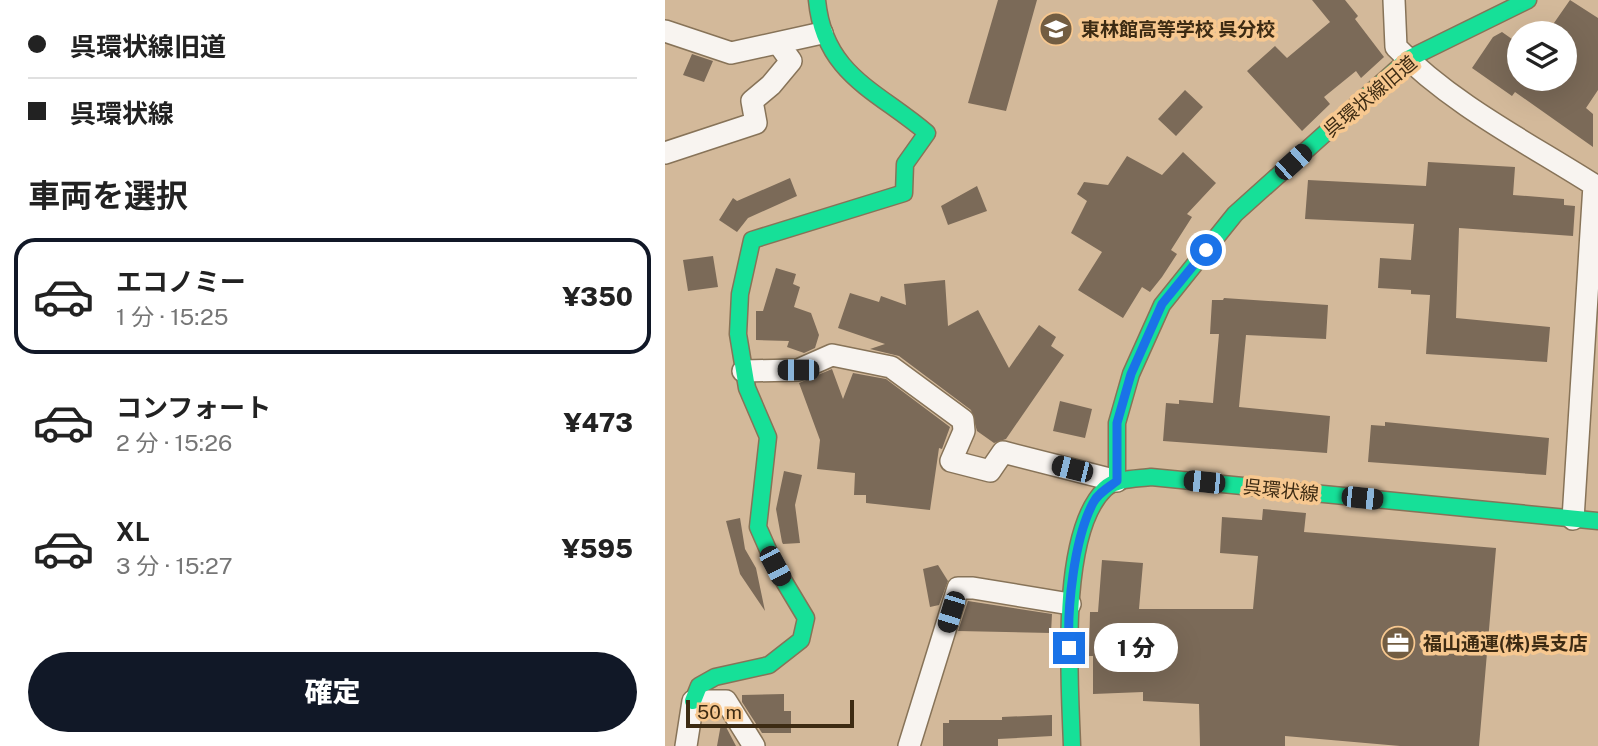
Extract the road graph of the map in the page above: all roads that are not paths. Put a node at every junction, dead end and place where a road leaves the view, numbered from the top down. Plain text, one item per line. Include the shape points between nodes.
1 (817, 0) edge
2 (1394, 0) edge
3 (1528, 0) edge
4 (665, 30) edge
5 (822, 33) junction
6 (778, 43) junction
7 (1408, 59) junction
8 (665, 153) edge
9 (743, 371) junction
10 (1117, 481) junction
11 (1573, 519) junction
12 (1598, 521) edge
13 (1070, 604) junction
14 (693, 701) junction
15 (686, 746) edge
16 (754, 746) edge
17 (909, 746) edge
18 (1072, 746) edge

1 - 5 street
2 - 7 street via 1396,47
3 - 7 street, 呉環状線旧道
4 - 6 street via 731,53
5 - 6 street
5 - 9 street via 829,47 882,103 927,133 905,164 904,194 752,240 742,268
6 - 8 street via 791,61 752,101 756,123
7 - 10 street, 呉環状線旧道 via 1235,214 1162,304 1131,374 1117,423
7 - 11 street via 1450,92 1594,185
9 - 10 street via 798,370 832,355 891,367 963,420 964,431 951,461 989,471 1003,452
9 - 14 street via 768,438 757,519 767,550 806,618 801,640 769,665 715,677 699,686
10 - 11 street, 呉環状線 via 1151,477
10 - 13 street via 1093,503
11 - 12 street, 呉環状線
13 - 17 street via 958,588
13 - 18 street
14 - 15 street
14 - 16 street via 726,701

